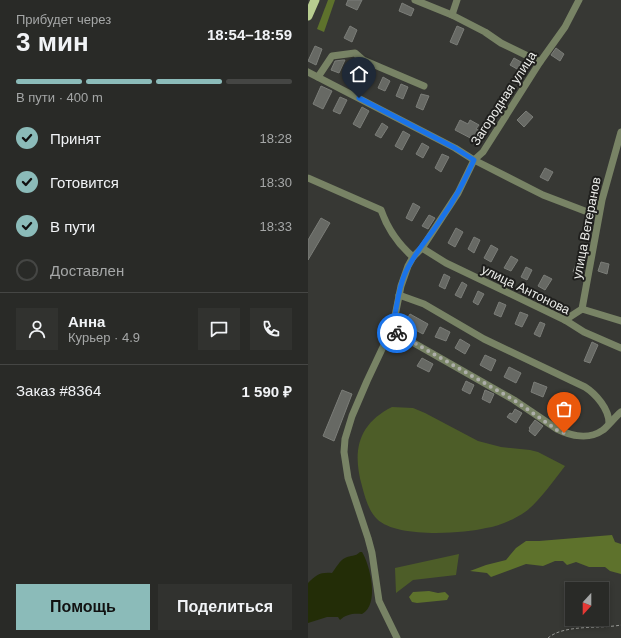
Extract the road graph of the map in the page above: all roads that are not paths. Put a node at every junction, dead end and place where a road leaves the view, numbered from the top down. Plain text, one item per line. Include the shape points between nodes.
1 (315, 0) edge
2 (415, 0) edge
3 (458, 0) edge
4 (579, 0) edge
5 (308, 16) edge
6 (452, 16) junction
7 (540, 62) junction
8 (308, 72) edge
9 (318, 77) junction
10 (424, 86) dead end
11 (621, 132) edge
12 (474, 160) junction
13 (308, 178) edge
14 (598, 216) junction
15 (422, 248) junction
16 (413, 257) junction
17 (399, 295) junction
18 (582, 309) junction
19 (564, 320) junction
20 (621, 321) edge
21 (391, 330) junction
22 (621, 348) edge
23 (621, 412) edge
24 (609, 423) junction
25 (397, 638) edge

1 - 5 main road
2 - 6 street
3 - 6 street
4 - 7 street, Загородная улица via 565,27
6 - 7 street
7 - 12 street, Загородная улица via 483,152
8 - 9 street
9 - 10 street via 332,56 355,53 363,60
9 - 12 street
11 - 14 street, улица Ветеранов
12 - 14 street via 543,195
12 - 15 street, Загородная улица via 458,193
13 - 16 street via 381,210 392,235
14 - 18 street, улица Ветеранов
15 - 16 street, Загородная улица
15 - 19 street, улица Антонова via 446,263
16 - 17 street, Загородная улица
17 - 21 street, Загородная улица
17 - 24 street via 424,304 484,338 585,386 598,398 607,412
18 - 19 street
18 - 20 street
19 - 22 street, улица Антонова
21 - 24 street via 514,400 564,433 587,436 601,431
21 - 25 street, Загородная улица via 348,428 344,452 352,494 373,559 378,601
23 - 24 street

